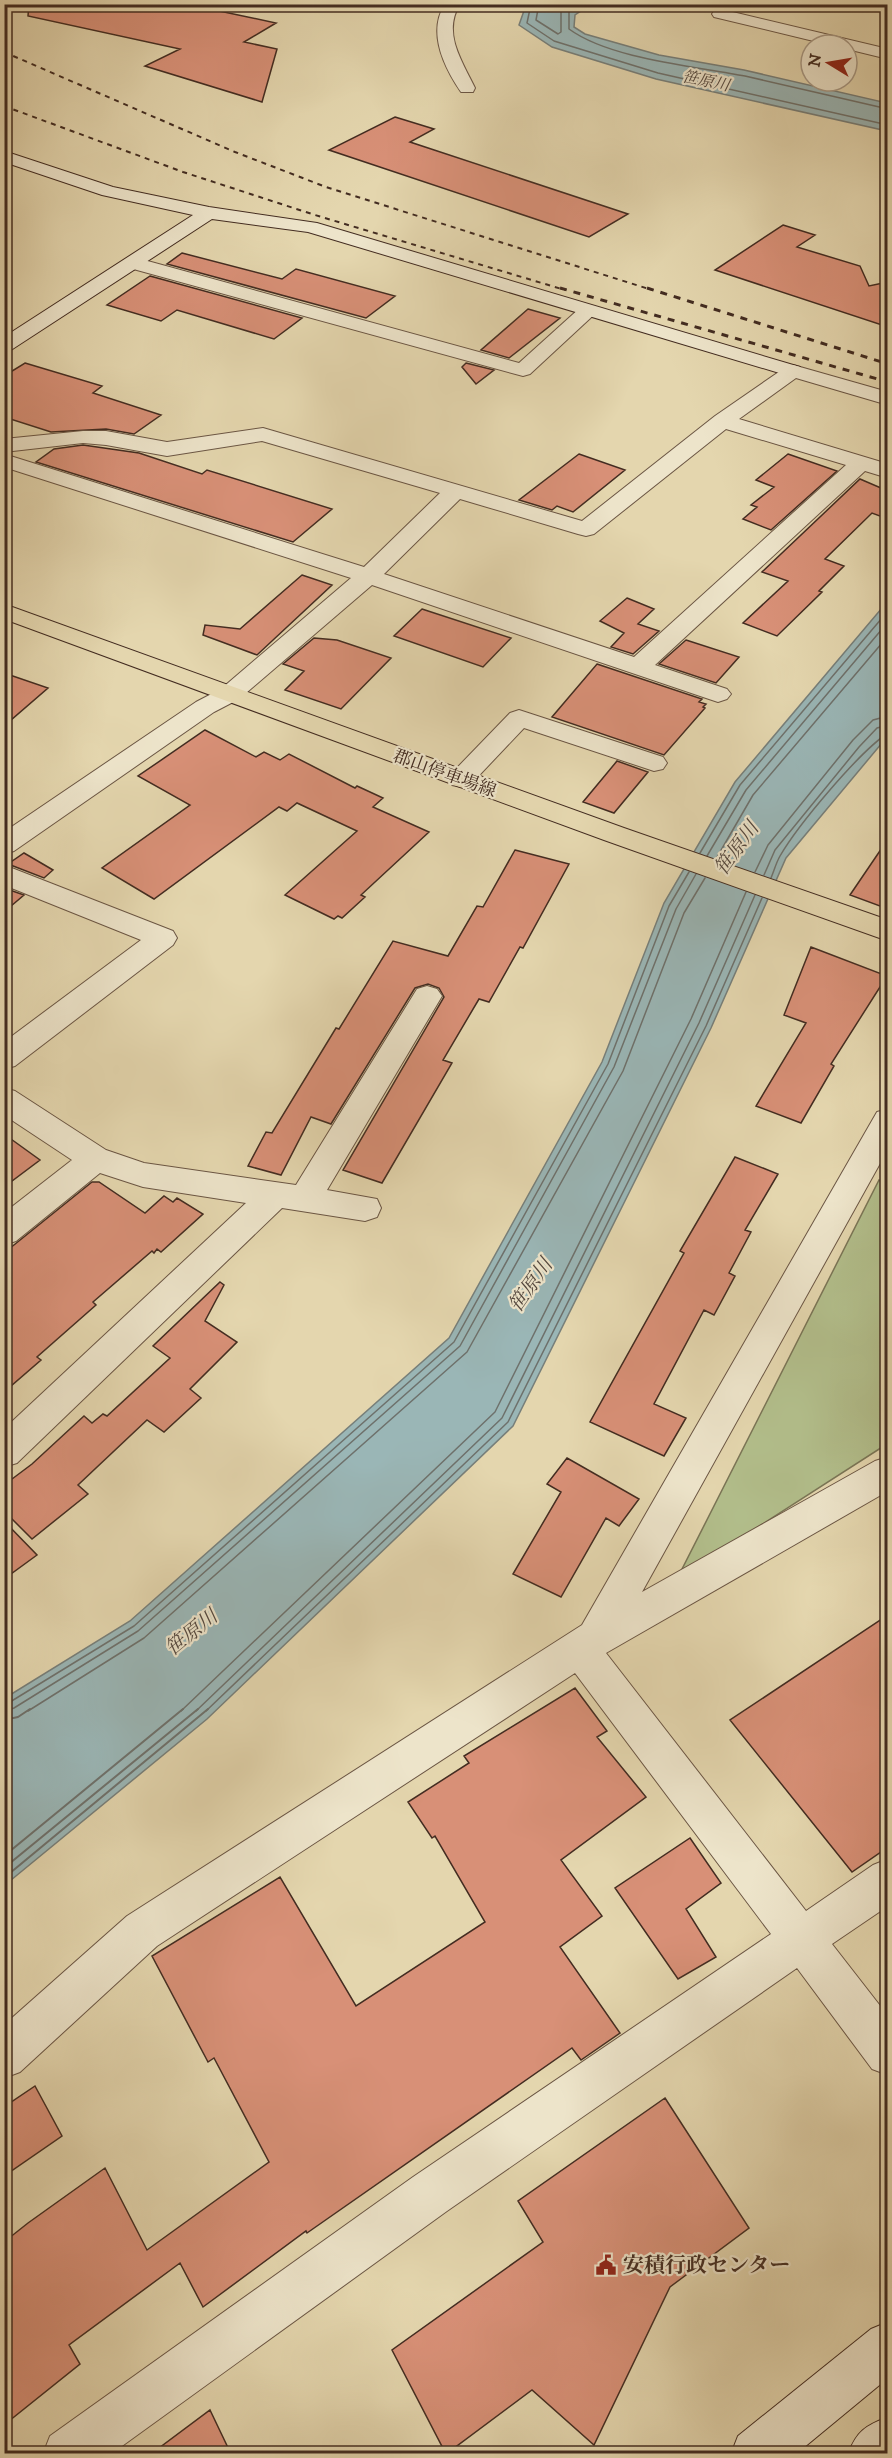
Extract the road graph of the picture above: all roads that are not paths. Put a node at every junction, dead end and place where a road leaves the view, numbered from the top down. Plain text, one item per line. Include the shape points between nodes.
1 (453, 4) edge
2 (720, 14) dead end
3 (888, 54) edge
4 (466, 87) dead end
5 (4, 156) edge
6 (209, 213) junction
7 (133, 263) junction
8 (588, 311) junction
9 (4, 318) edge
10 (33, 327) junction
11 (4, 346) edge
12 (794, 371) junction
13 (888, 399) edge
14 (723, 422) junction
15 (4, 446) edge
16 (4, 460) edge
17 (861, 463) junction
18 (888, 471) edge
19 (455, 491) junction
20 (368, 576) junction
21 (4, 611) edge
22 (4, 635) edge
23 (637, 668) junction
24 (230, 694) junction
25 (718, 694) dead end
26 (205, 706) junction
27 (654, 763) dead end
28 (461, 779) junction
29 (608, 841) junction
30 (4, 845) edge
31 (4, 874) edge
32 (813, 916) junction
33 (888, 931) edge
34 (888, 953) edge
35 (427, 996) dead end
36 (4, 1058) edge
37 (4, 1099) edge
38 (888, 1120) edge
39 (95, 1159) junction
40 (876, 1165) edge
41 (290, 1197) junction
42 (365, 1208) dead end
43 (4, 1232) edge
44 (7, 1448) edge
45 (888, 1472) edge
46 (588, 1643) junction
47 (888, 1880) edge
48 (800, 1941) junction
49 (888, 2053) edge
50 (4, 2056) edge
51 (888, 2346) edge
52 (888, 2442) edge
53 (68, 2454) edge
54 (756, 2454) edge
55 (873, 2454) edge

1 - 4 street via 443,34
2 - 3 street
5 - 6 street via 108,191
6 - 7 street
6 - 8 street via 310,227
7 - 8 street via 523,370
7 - 10 street
8 - 12 street
9 - 10 street
10 - 11 street
12 - 13 street
12 - 14 street
14 - 17 street
14 - 19 street via 586,529
15 - 19 street via 83,437 167,448 263,434
16 - 20 street
17 - 18 street
17 - 23 street
19 - 20 street
20 - 23 street
20 - 24 street
21 - 24 main road, 郡山停車場線
22 - 26 main road, 郡山停車場線
23 - 25 street
24 - 26 street
24 - 28 main road, 郡山停車場線
26 - 29 main road, 郡山停車場線
26 - 30 street
27 - 28 street via 519,718
28 - 29 main road, 郡山停車場線
29 - 32 main road, 郡山停車場線
31 - 36 street via 164,938
32 - 33 main road, 郡山停車場線
32 - 34 main road, 郡山停車場線
35 - 41 street
37 - 39 street
38 - 40 street
39 - 41 street via 143,1175
39 - 43 street
40 - 46 street
41 - 42 street
41 - 44 street
45 - 46 street
46 - 48 street
46 - 50 street via 142,1931
47 - 48 street
48 - 49 street
48 - 53 street via 430,2194
51 - 54 street
52 - 55 street

